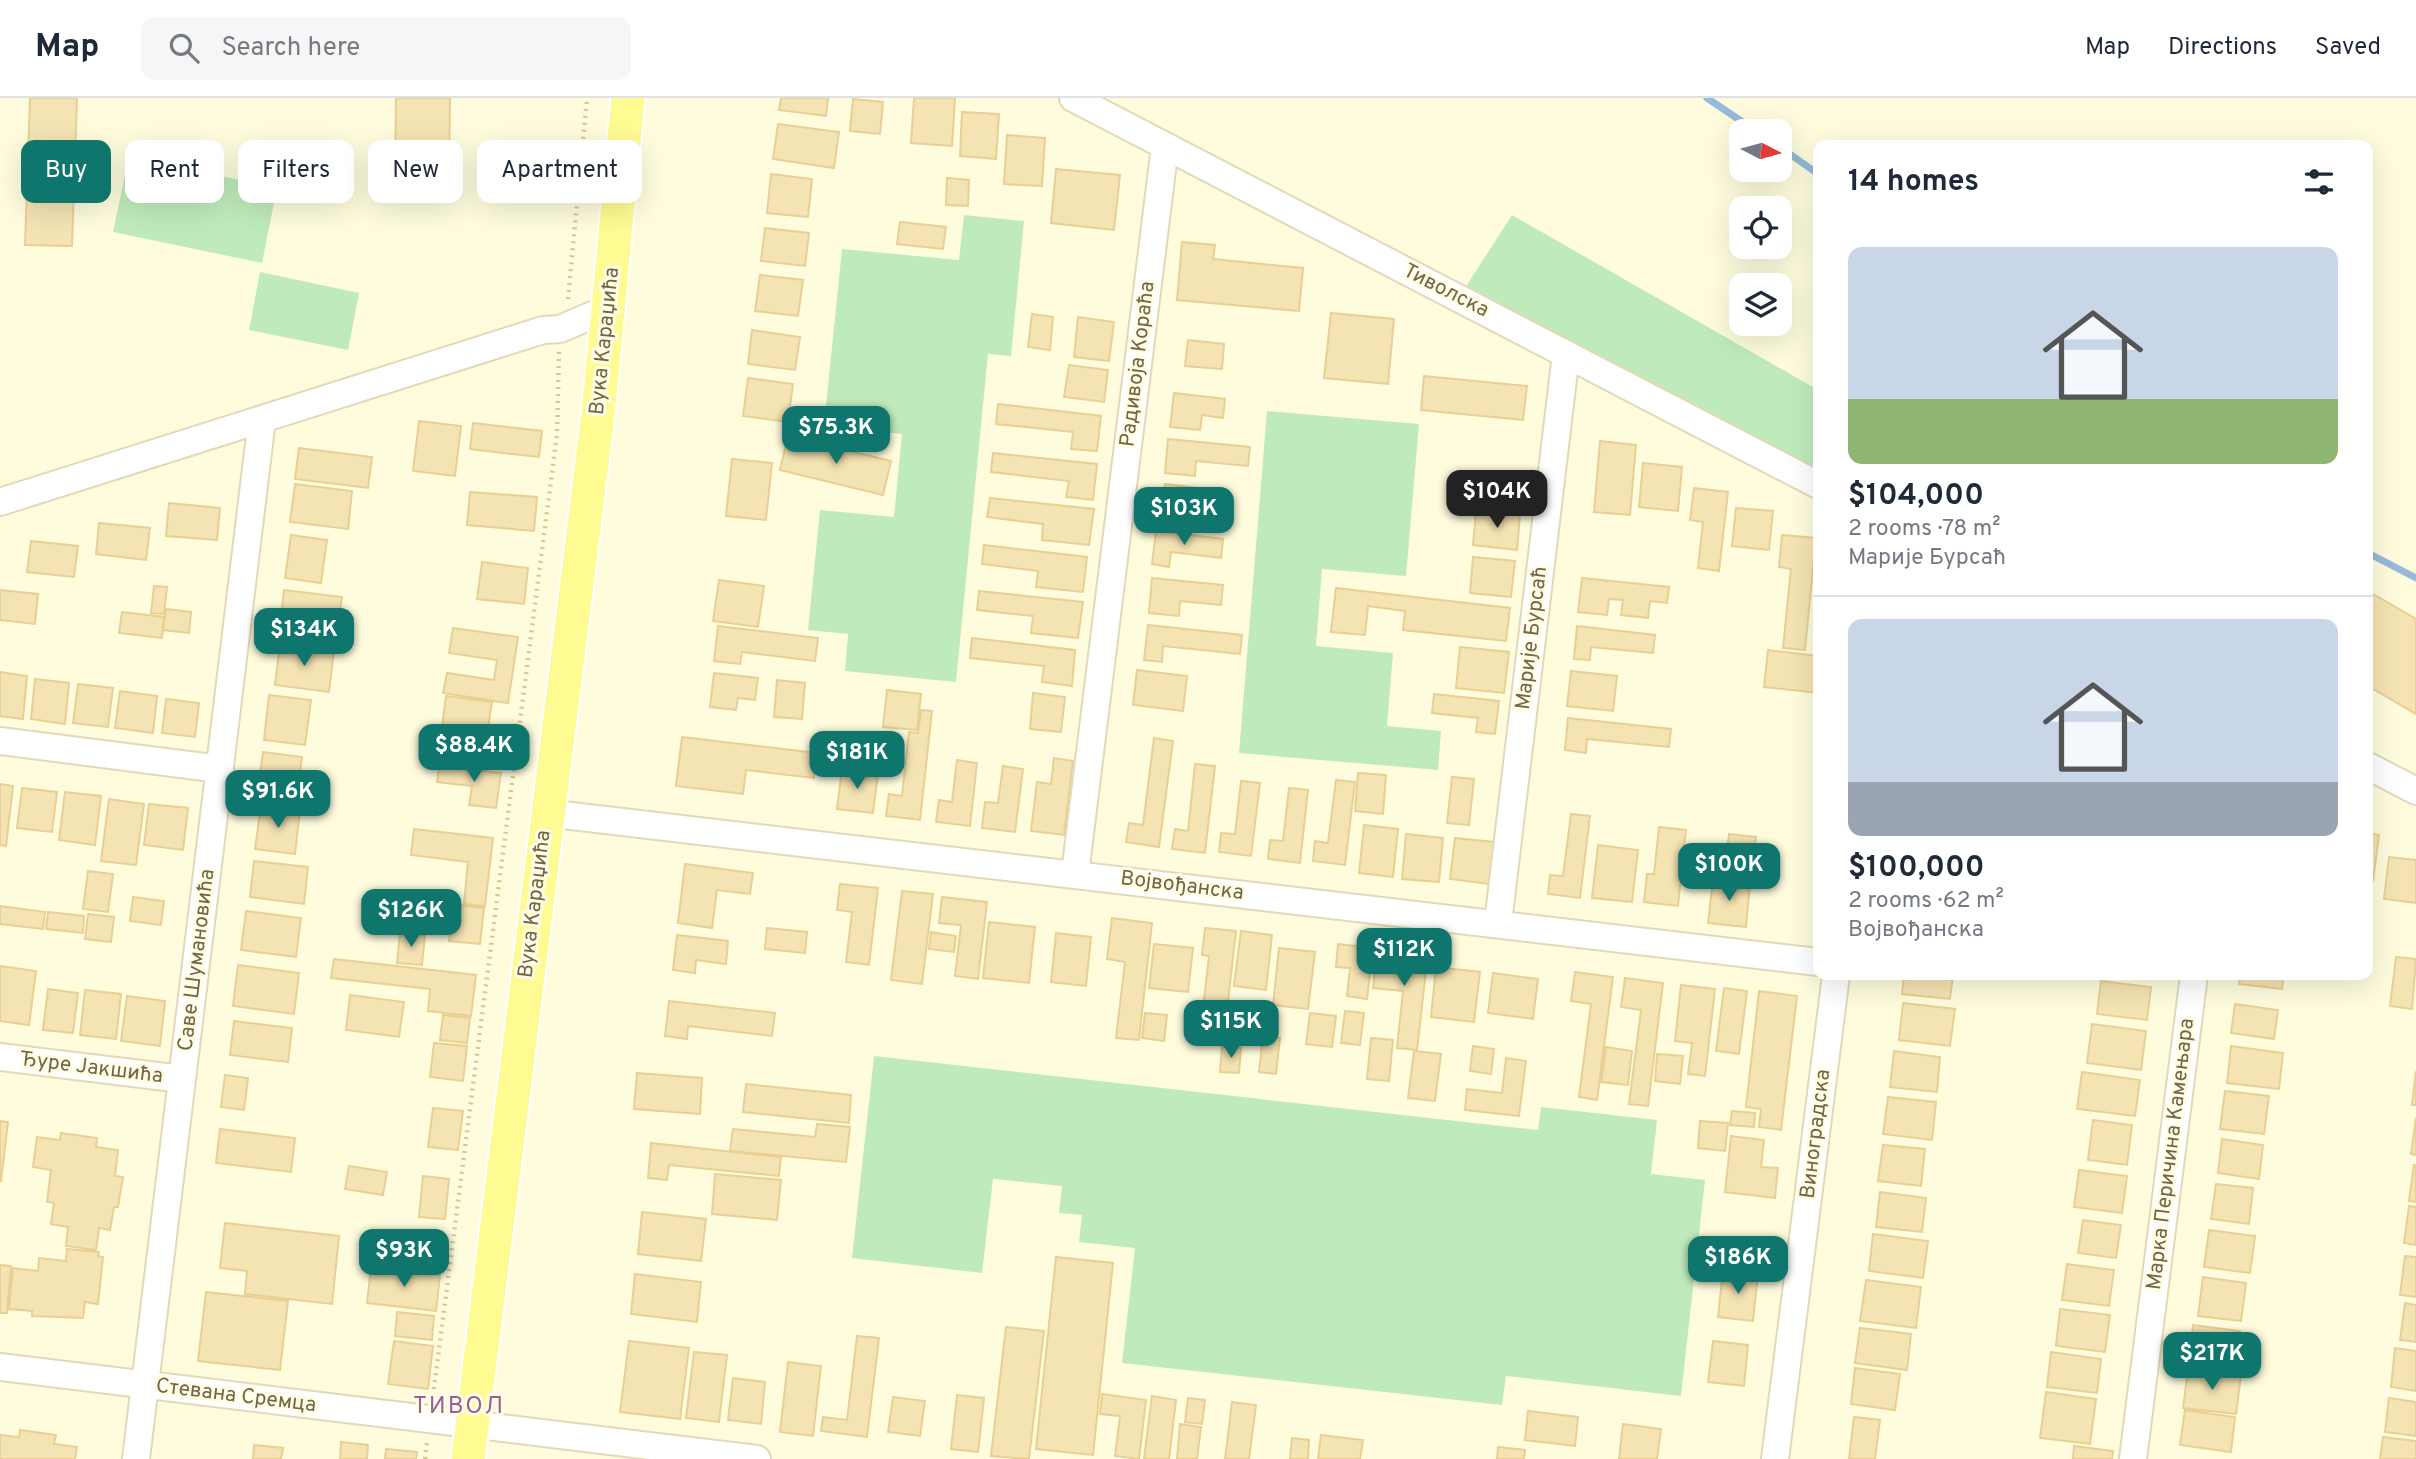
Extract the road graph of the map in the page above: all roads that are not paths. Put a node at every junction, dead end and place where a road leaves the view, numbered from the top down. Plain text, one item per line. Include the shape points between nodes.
1 (628, 98) edge
2 (1073, 98) edge
3 (1165, 146) junction
4 (609, 308) junction
5 (1566, 354) junction
6 (262, 419) junction
7 (1813, 482) edge
8 (0, 502) edge
9 (0, 741) edge
10 (220, 769) junction
11 (2373, 769) edge
12 (2416, 791) edge
13 (546, 813) junction
14 (1075, 874) junction
15 (1498, 923) junction
16 (1813, 961) edge
17 (1835, 980) edge
18 (2193, 980) edge
19 (0, 1057) edge
20 (182, 1079) junction
21 (0, 1367) edge
22 (145, 1385) junction
23 (472, 1426) junction
24 (136, 1459) edge
25 (468, 1459) edge
26 (757, 1459) edge
27 (1775, 1459) edge
28 (2133, 1459) edge

1 - 4 main road, Вука Караџића
2 - 3 street, Тиволска
3 - 5 street, Тиволска
3 - 14 street, Радивоја Кораћа
4 - 6 street via 560,329 542,330
4 - 13 main road, Вука Караџића
5 - 7 street, Тиволска
5 - 15 street, Марије Бурсаћ
6 - 8 street
6 - 10 street, Саве Шумановића
9 - 10 street
10 - 20 street, Саве Шумановића
11 - 12 street
13 - 14 street, Војвођанска
13 - 23 main road, Вука Караџића
14 - 15 street, Војвођанска
15 - 16 street, Војвођанска
17 - 27 street, Виноградска
18 - 28 street, Марка Перичина Камењара
19 - 20 street, Ђуре Јакшића
20 - 22 street, Саве Шумановића
21 - 22 street, Стевана Сремца
22 - 23 street, Стевана Сремца
22 - 24 street, Саве Шумановића
23 - 25 main road, Вука Караџића
23 - 26 street, Стевана Сремца

